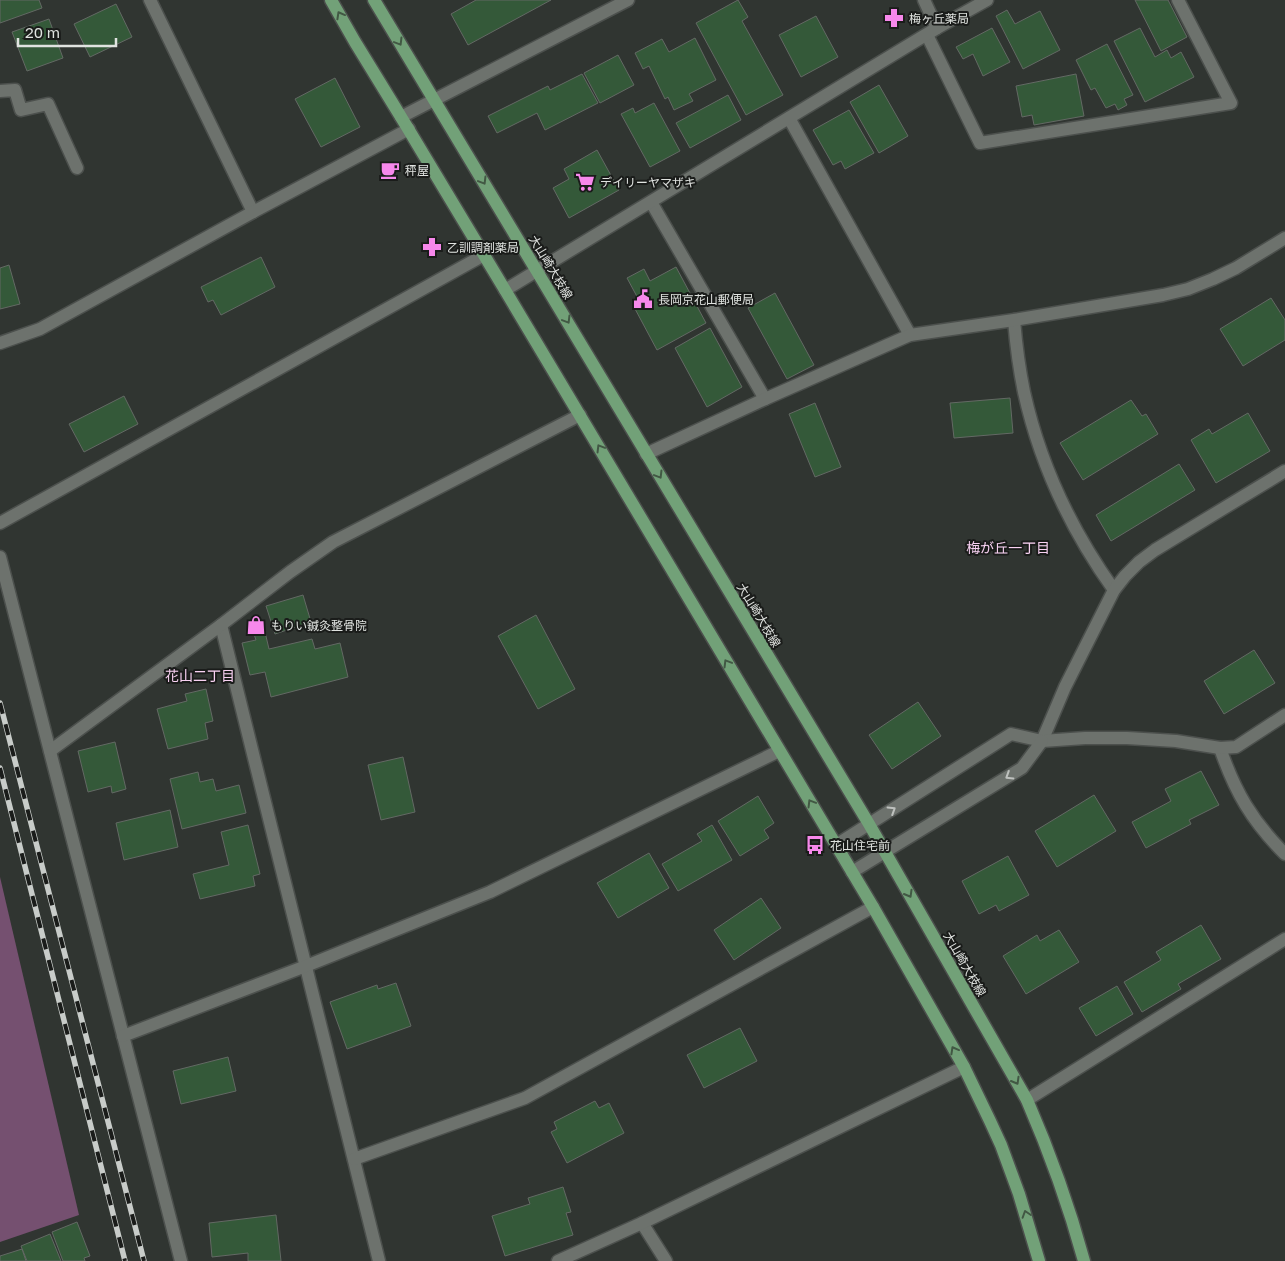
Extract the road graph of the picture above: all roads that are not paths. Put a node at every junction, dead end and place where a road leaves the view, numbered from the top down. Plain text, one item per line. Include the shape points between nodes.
1 (150, 0) edge
2 (331, 0) edge
3 (374, 0) edge
4 (628, 0) edge
5 (924, 0) edge
6 (987, 0) edge
7 (1178, 0) edge
8 (932, 32) junction
9 (0, 90) edge
10 (434, 99) junction
11 (401, 116) junction
12 (788, 118) junction
13 (409, 129) junction
14 (77, 168) dead end
15 (651, 202) junction
16 (253, 212) junction
17 (1285, 238) edge
18 (484, 254) junction
19 (538, 270) junction
20 (505, 290) junction
21 (1014, 320) junction
22 (910, 335) junction
23 (0, 343) edge
24 (765, 399) junction
25 (580, 415) junction
26 (646, 454) junction
27 (1285, 471) edge
28 (0, 523) edge
29 (0, 557) edge
30 (1114, 590) junction
31 (221, 625) junction
32 (1285, 715) edge
33 (1042, 740) junction
34 (1220, 748) junction
35 (50, 751) junction
36 (779, 751) junction
37 (869, 824) junction
38 (836, 845) junction
39 (885, 852) junction
40 (1285, 854) edge
41 (852, 872) junction
42 (873, 907) junction
43 (1285, 939) edge
44 (306, 966) junction
45 (123, 1036) junction
46 (964, 1067) junction
47 (1027, 1100) junction
48 (354, 1159) junction
49 (642, 1223) junction
50 (181, 1261) edge
51 (380, 1261) edge
52 (558, 1261) edge
53 (666, 1261) edge
54 (1039, 1261) edge
55 (1084, 1261) edge

1 - 16 street
11 -> 2 main road
3 -> 10 main road, 大山崎大枝線
4 - 10 street
5 - 8 street
6 - 8 street
7 - 8 street via 1231,103 980,143
8 - 12 street
9 - 14 street via 15,90 21,110 48,104
10 - 11 street
10 -> 19 main road, 大山崎大枝線
11 - 13 main road
12 - 15 street
12 - 22 street
13 - 16 street
13 - 18 main road
15 - 19 street
15 - 24 street
16 - 23 street via 40,329
17 - 21 street via 1213,280 1188,288
18 - 20 main road
18 - 28 street
19 - 20 street
19 -> 26 main road, 大山崎大枝線
20 - 25 main road
21 - 22 street
21 - 30 street via 1024,392 1045,462 1075,528
22 - 24 street
24 - 26 street
25 - 31 street via 333,542
36 -> 25 main road
26 -> 37 main road, 大山崎大枝線
27 - 30 street via 1155,550
29 - 35 street
30 - 33 street
31 - 35 street
31 - 44 street
32 - 34 street via 1236,747
33 - 34 street via 1126,738
37 -> 33 street via 1011,734
33 -> 39 street via 1022,768
34 - 40 street via 1245,805
35 - 45 street
38 -> 36 main road
36 - 44 street via 490,892
37 - 38 street
37 - 39 main road, 大山崎大枝線
38 - 41 main road
39 - 41 street
39 -> 47 main road, 大山崎大枝線
41 - 42 main road
46 -> 42 main road
42 - 48 street via 525,1098
43 - 47 street
44 - 45 street
44 - 48 street
45 - 50 street
46 - 49 street
54 -> 46 main road via 1004,1153
47 - 55 main road, 大山崎大枝線 via 1061,1186
48 - 51 street
49 - 52 street
49 - 53 street

